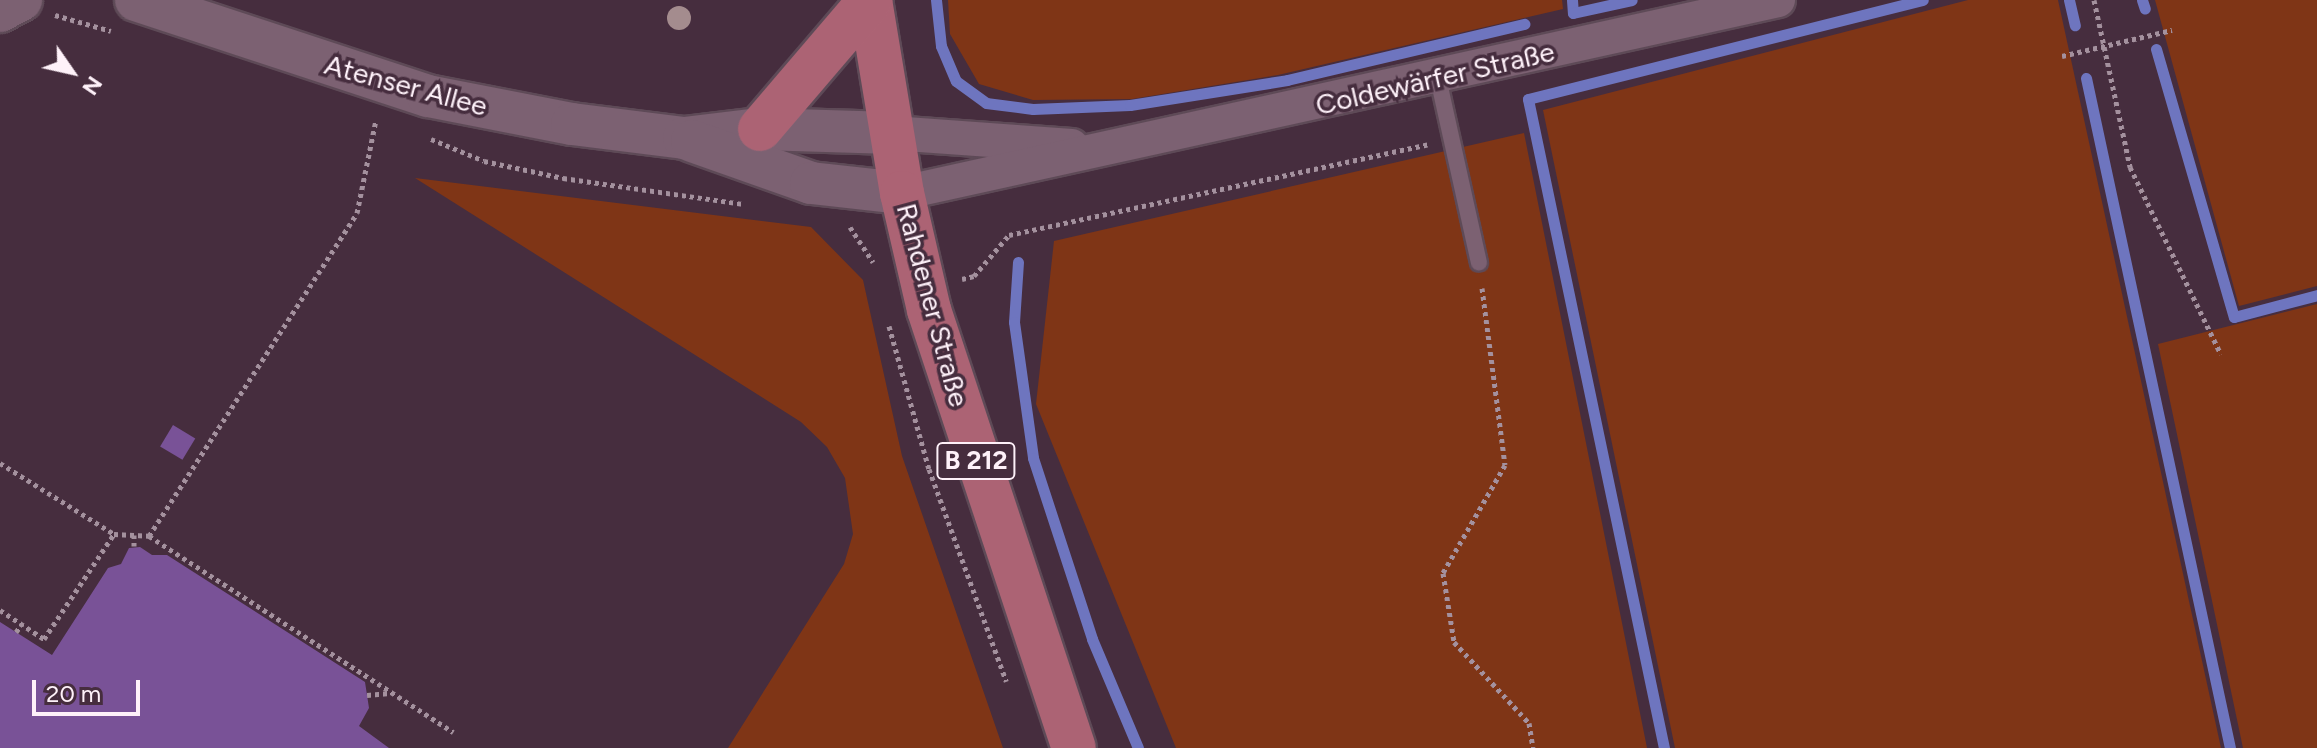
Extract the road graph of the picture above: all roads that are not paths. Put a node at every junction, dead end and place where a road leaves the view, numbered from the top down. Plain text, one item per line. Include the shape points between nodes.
1 (21, 0) edge
2 (136, 0) edge
3 (870, 0) edge
4 (1778, 0) edge
5 (0, 11) edge
6 (1438, 78) junction
7 (760, 129) junction
8 (892, 133) junction
9 (684, 138) junction
10 (1092, 149) junction
11 (902, 193) junction
12 (1479, 263) road end
13 (1074, 748) edge

1 - 5 street
2 - 9 street, Atenser Allee via 428,96 572,124
3 - 7 main road
3 - 8 main road, B 212
4 - 6 street, Coldewärfer Straße
6 - 10 street, Coldewärfer Straße
6 - 12 lane
7 - 8 street, Atenser Allee
7 - 9 street, Atenser Allee
8 - 10 street, Coldewärfer Straße
8 - 11 main road, Rahdener Straße / B 212
9 - 11 street, Atenser Allee via 811,183
10 - 11 street, Coldewärfer Straße
11 - 13 main road, Rahdener Straße / B 212 via 978,467

